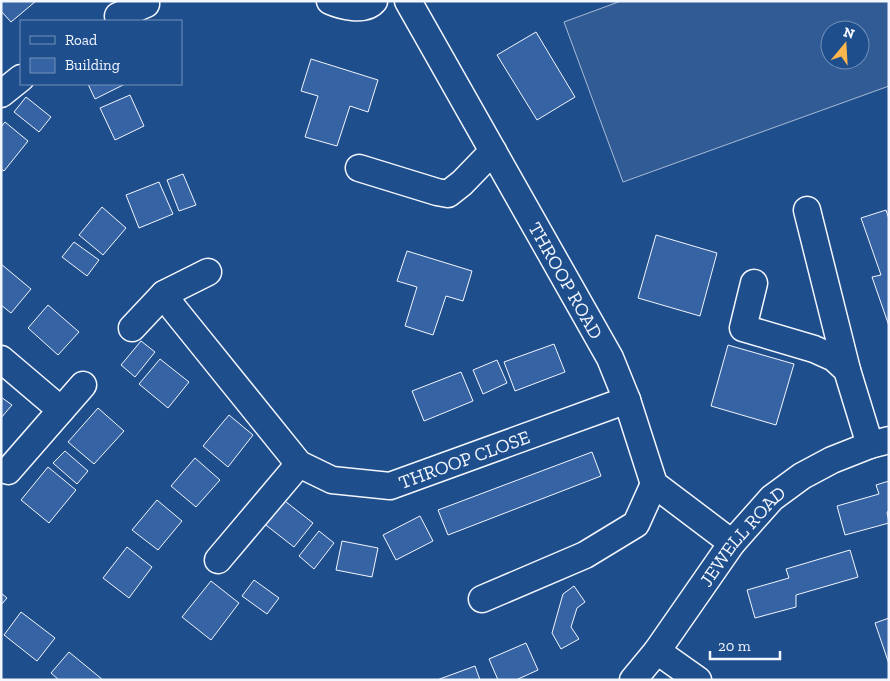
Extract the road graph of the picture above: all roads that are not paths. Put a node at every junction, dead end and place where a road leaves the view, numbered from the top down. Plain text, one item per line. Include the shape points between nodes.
1 (330, 1) edge
2 (374, 1) edge
3 (408, 1) edge
4 (146, 4) dead end
5 (115, 20) edge
6 (20, 79) edge
7 (1, 94) edge
8 (493, 150) junction
9 (359, 168) dead end
10 (807, 210) dead end
11 (208, 272) dead end
12 (754, 283) dead end
13 (164, 294) junction
14 (132, 328) dead end
15 (1, 359) edge
16 (847, 370) junction
17 (83, 385) dead end
18 (627, 400) junction
19 (61, 410) junction
20 (879, 442) edge
21 (299, 464) junction
22 (8, 471) dead end
23 (654, 484) junction
24 (732, 543) junction
25 (218, 560) dead end
26 (482, 599) dead end
27 (657, 651) junction
28 (633, 680) edge
29 (698, 680) edge

1 - 2 street via 360,8
3 - 8 street, THROOP ROAD
4 - 5 street
6 - 7 street
8 - 9 street via 448,194
8 - 18 street, THROOP ROAD via 610,358
10 - 16 street
11 - 13 street
12 - 16 street via 743,328 814,349 834,358
13 - 14 street
13 - 21 street, THROOP CLOSE
15 - 19 street
16 - 20 street
17 - 19 street
18 - 21 street, THROOP CLOSE via 390,486 332,480
18 - 23 street, THROOP ROAD
19 - 22 street
20 - 24 street, JEWELL ROAD via 832,460 802,476 772,498
21 - 25 street
23 - 24 street
23 - 26 street via 636,524 585,555
24 - 27 street, JEWELL ROAD
27 - 28 street, JEWELL ROAD
27 - 29 street

